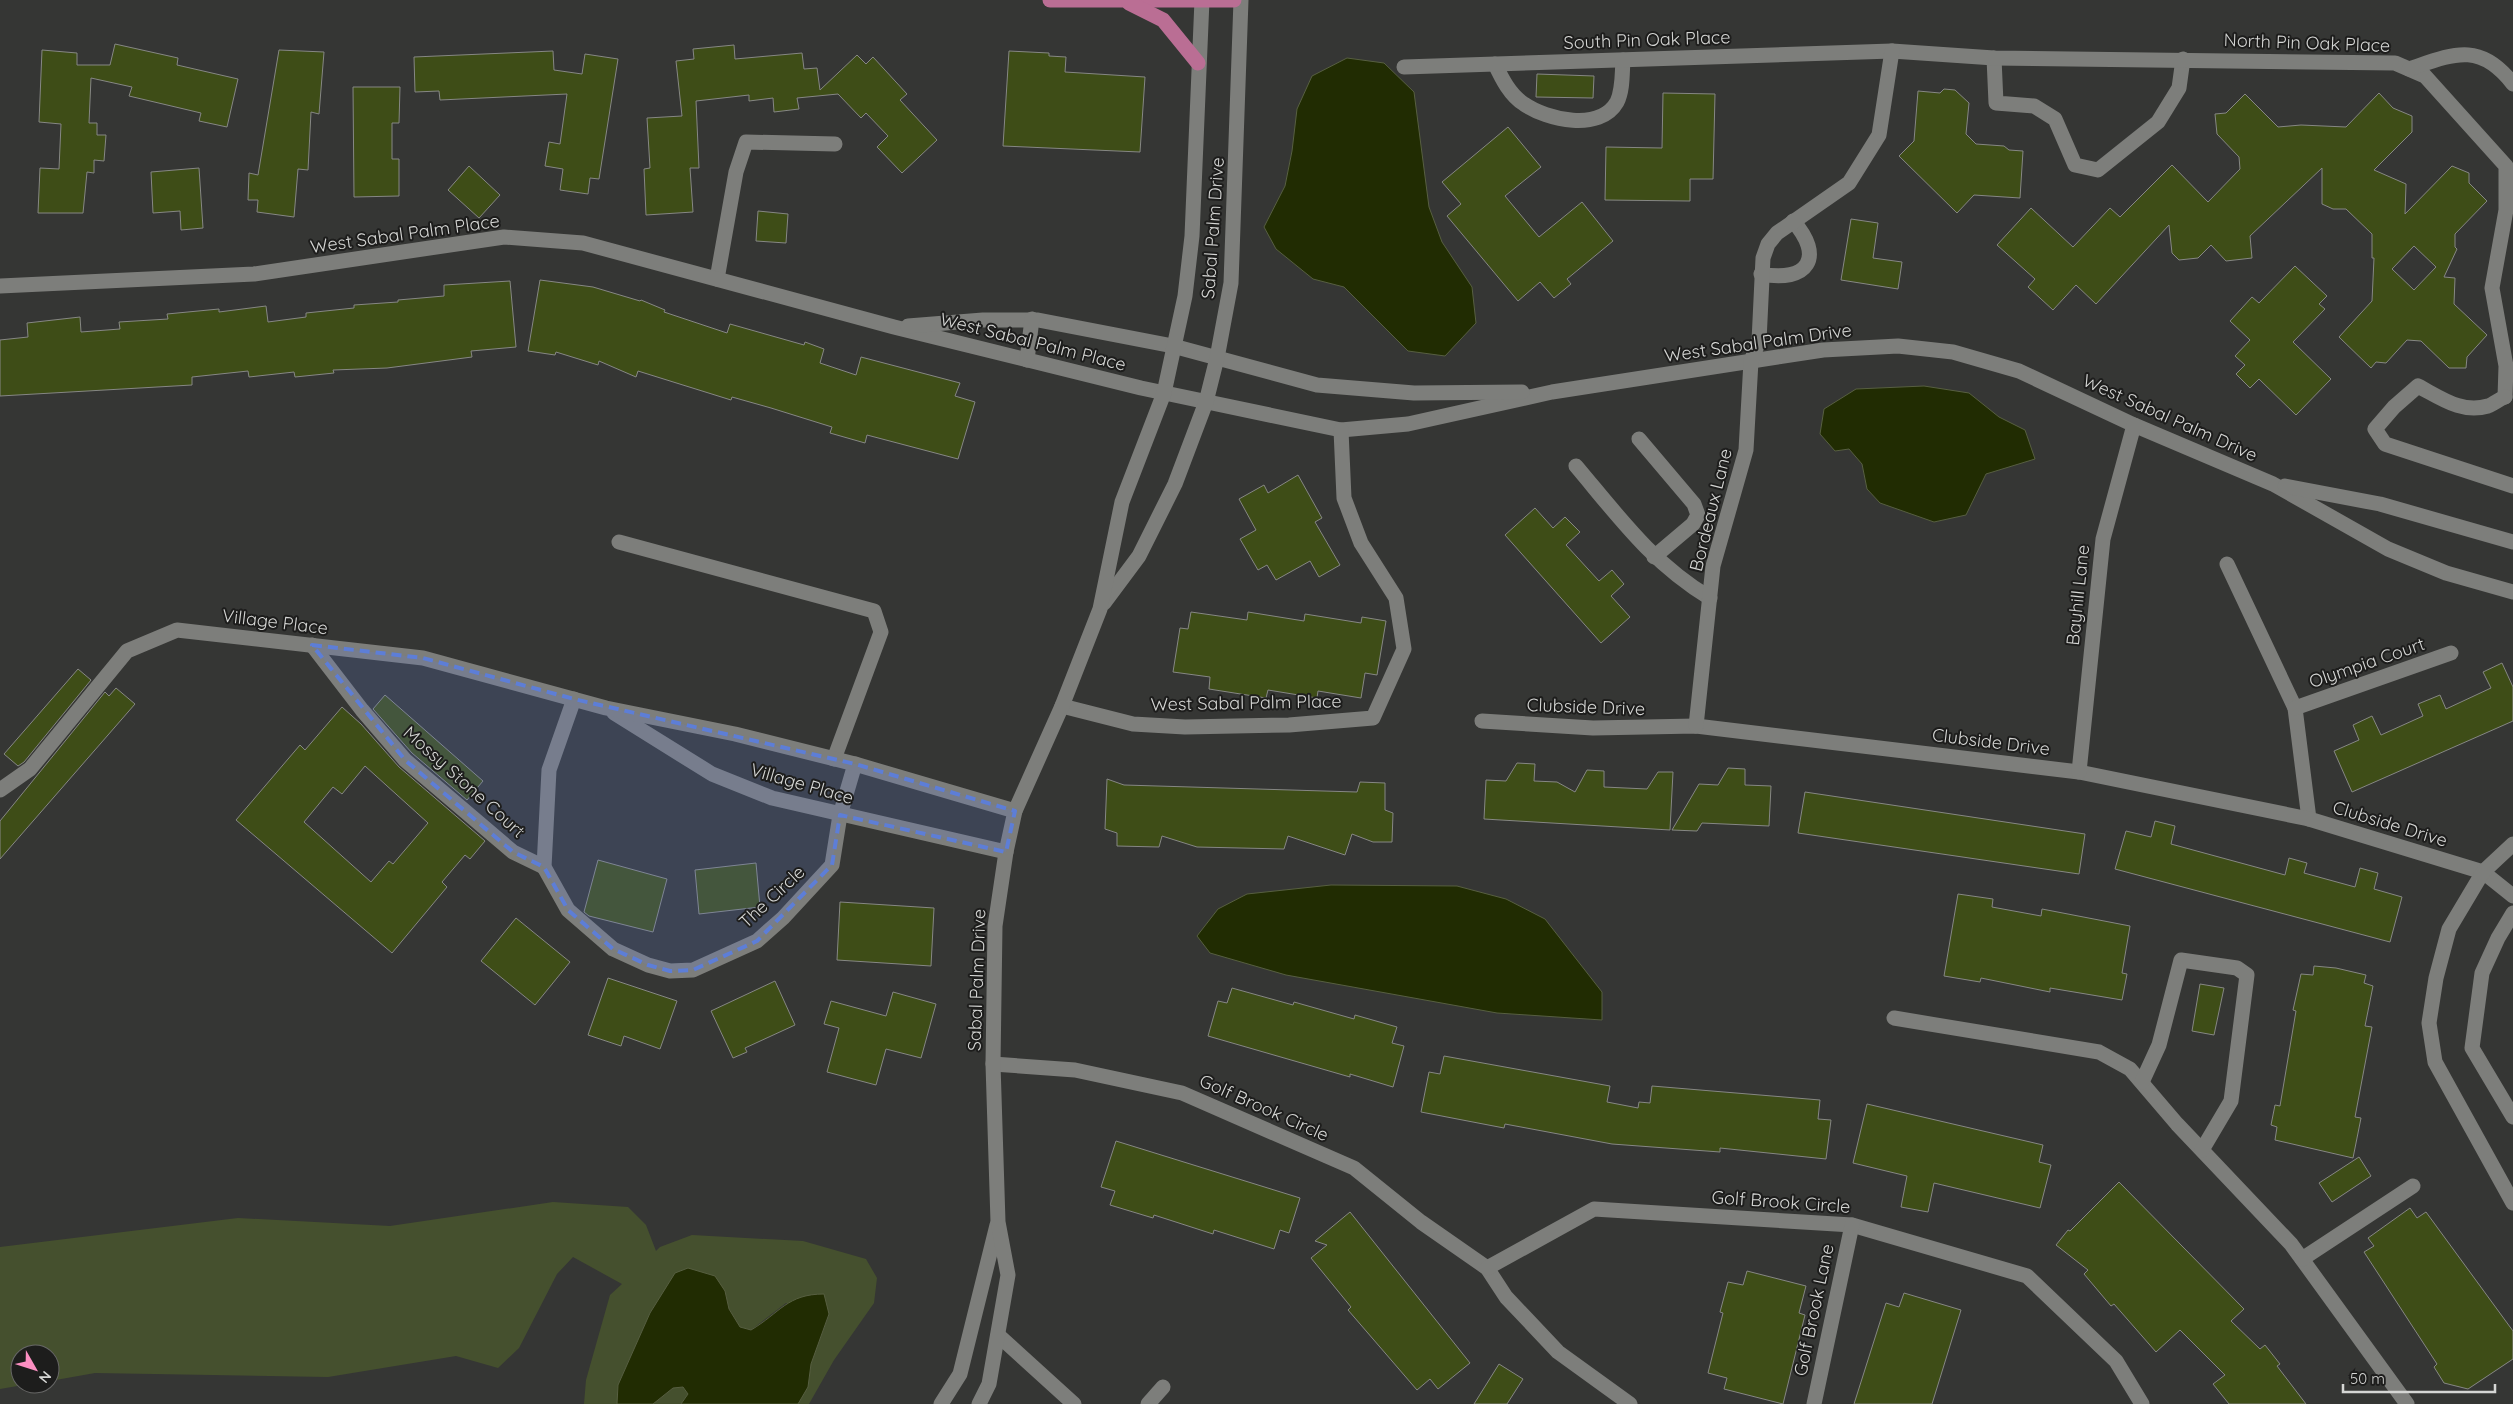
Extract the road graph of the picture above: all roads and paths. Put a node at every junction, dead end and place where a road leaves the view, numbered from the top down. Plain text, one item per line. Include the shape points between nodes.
1 (1050, 0) edge
2 (1202, 0) edge
3 (1234, 0) edge
4 (1241, 0) edge
5 (1126, 1) edge
6 (1892, 51) junction
7 (1994, 58) junction
8 (2183, 59) junction
9 (1623, 60) junction
10 (1198, 63) junction
11 (1495, 64) junction
12 (1404, 67) dead end
13 (2409, 69) junction
14 (2513, 84) edge
15 (835, 144) dead end
16 (2509, 161) edge
17 (1793, 221) junction
18 (1761, 274) junction
19 (717, 279) junction
20 (0, 286) edge
21 (1032, 319) junction
22 (894, 327) junction
23 (1173, 346) junction
24 (1217, 358) junction
25 (1027, 360) junction
26 (1751, 362) junction
27 (1552, 392) junction
28 (1164, 394) junction
29 (2509, 401) edge
30 (1206, 402) junction
31 (2134, 425) junction
32 (1342, 430) junction
33 (1639, 439) dead end
34 (1576, 466) dead end
35 (2273, 484) junction
36 (2513, 486) edge
37 (619, 542) dead end
38 (2513, 542) edge
39 (1654, 557) junction
40 (2227, 564) dead end
41 (2513, 592) edge
42 (1710, 598) junction
43 (1100, 608) junction
44 (312, 645) junction
45 (2451, 653) dead end
46 (574, 699) junction
47 (1062, 706) junction
48 (606, 708) junction
49 (2295, 708) junction
50 (1482, 721) dead end
51 (1696, 726) junction
52 (834, 759) junction
53 (855, 764) junction
54 (2079, 772) junction
55 (0, 790) edge
56 (1014, 811) junction
57 (840, 814) junction
58 (2309, 819) junction
59 (2513, 844) edge
60 (1006, 852) junction
61 (544, 867) junction
62 (2484, 872) junction
63 (2513, 896) edge
64 (2513, 913) edge
65 (1894, 1018) dead end
66 (993, 1064) junction
67 (2142, 1082) junction
68 (2513, 1117) edge
69 (2202, 1150) junction
70 (2413, 1186) dead end
71 (2513, 1203) edge
72 (998, 1222) junction
73 (1852, 1224) junction
74 (2302, 1259) junction
75 (1487, 1268) junction
76 (998, 1335) junction
77 (1163, 1387) dead end
78 (941, 1404) edge
79 (980, 1404) edge
80 (1074, 1404) edge
81 (1148, 1404) edge
82 (1630, 1404) edge
83 (1814, 1404) edge
84 (2142, 1404) edge
85 (2407, 1404) edge

1 - 5 main road
2 - 3 main road
2 - 5 main road
2 - 10 street, Sabal Palm Drive
4 - 24 street, Sabal Palm Drive via 1231,282
5 - 10 main road via 1163,20
6 - 7 street, North Pin Oak Place
6 - 9 street, South Pin Oak Place
6 - 17 street, Bordeaux Lane via 1879,135 1849,183
7 - 8 street, North Pin Oak Place
7 - 8 street via 1996,103 2034,106 2055,119 2075,165 2098,170 2158,122 2178,88
8 - 13 street, North Pin Oak Place via 2395,63
9 - 11 street, South Pin Oak Place
9 - 11 street via 1617,101 1604,116 1584,120 1544,116 1522,103 1504,83
10 - 23 street, Sabal Palm Drive via 1192,236 1185,296
11 - 12 street, South Pin Oak Place
13 - 14 street via 2441,57 2465,53 2489,61
13 - 16 street, North Pin Oak Place via 2425,76
15 - 19 street via 746,142 736,172
16 - 29 street, North Pin Oak Place via 2506,210 2492,288
17 - 18 street, Bordeaux Lane via 1768,244 1762,258
17 - 18 street via 1804,234 1809,247 1808,260 1800,272 1788,276
18 - 26 street, Bordeaux Lane via 1759,341
19 - 20 street, West Sabal Palm Place via 583,243 504,238 254,274
19 - 22 street, West Sabal Palm Place
21 - 22 street, West Sabal Palm Place
21 - 23 street, West Sabal Palm Place
21 - 25 street
22 - 25 street, West Sabal Palm Place
23 - 24 street, West Sabal Palm Drive
23 - 28 street, Sabal Palm Drive
24 - 27 street, West Sabal Palm Drive via 1317,384 1414,393
24 - 30 street, Sabal Palm Drive
25 - 28 street, West Sabal Palm Place
26 - 27 street, West Sabal Palm Drive
26 - 31 street, West Sabal Palm Drive via 1823,350 1898,346 1953,352 2019,371
26 - 42 street, Bordeaux Lane via 1746,450 1714,566
27 - 32 street, West Sabal Palm Drive via 1408,424
28 - 30 street, West Sabal Palm Drive
28 - 43 street, Sabal Palm Drive via 1122,502
29 - 36 street via 2473,410 2458,407 2418,386 2376,429 2386,444
30 - 32 street, West Sabal Palm Drive
30 - 43 street, Sabal Palm Drive via 1176,484 1139,556
31 - 35 street, West Sabal Palm Drive
31 - 54 street, Bayhill Lane via 2102,539
32 - 47 street, West Sabal Palm Place via 1344,498 1361,543 1396,598 1404,649 1373,718 1185,727 1132,724
33 - 39 street via 1694,504 1698,515 1693,524
34 - 39 street
35 - 38 street, West Sabal Palm Drive via 2380,504
35 - 41 street, West Sabal Palm Drive via 2388,549 2446,572
37 - 52 street via 874,611 881,632
39 - 42 street via 1685,583
40 - 49 street, Olympia Court
42 - 51 street, Bordeaux Lane
43 - 47 street, Sabal Palm Drive
44 - 46 street, Village Place via 423,658
44 - 55 street, Village Place via 177,630 127,651 30,769
44 - 61 street, Mossy Stone Court via 406,760 514,852
45 - 49 street, Olympia Court
46 - 48 street, Village Place
46 - 61 street via 549,770
47 - 56 street, Sabal Palm Drive
48 - 52 street, Village Place via 735,734
48 - 57 street, Village Place via 712,774 772,798
49 - 58 street, Olympia Court
50 - 51 street, Clubside Drive via 1593,728
51 - 54 street, Clubside Drive
52 - 53 street, Village Place
53 - 56 street, Village Place
53 - 57 street, The Circle
54 - 58 street, Clubside Drive
56 - 60 street, Sabal Palm Drive
57 - 60 street, Village Place
57 - 61 street, The Circle via 832,865 783,918 757,942 693,970 670,971 613,949 568,910
58 - 62 street, Clubside Drive
59 - 62 street
60 - 66 street, Sabal Palm Drive via 995,926
62 - 63 street
62 - 71 street via 2449,929 2436,978 2429,1023 2435,1062
64 - 68 street via 2482,973 2472,1048
65 - 67 street via 2099,1052 2130,1069
66 - 72 street, Sabal Palm Drive
66 - 75 street, Golf Brook Circle via 1075,1070 1182,1093 1354,1168 1421,1222
67 - 69 street
67 - 69 street via 2159,1045 2180,960 2237,968 2247,975 2231,1100
69 - 74 street via 2292,1244
70 - 74 street
72 - 76 street, Sabal Palm Drive via 1008,1275
72 - 78 street, Sabal Palm Drive via 960,1374
73 - 75 street, Golf Brook Circle via 1594,1209
73 - 83 street, Golf Brook Lane
73 - 84 street, Golf Brook Circle via 2027,1276 2116,1360
74 - 85 street
75 - 82 street, Golf Brook Circle via 1506,1296 1558,1352
76 - 79 street, Sabal Palm Drive via 989,1384
76 - 80 street
77 - 81 street

